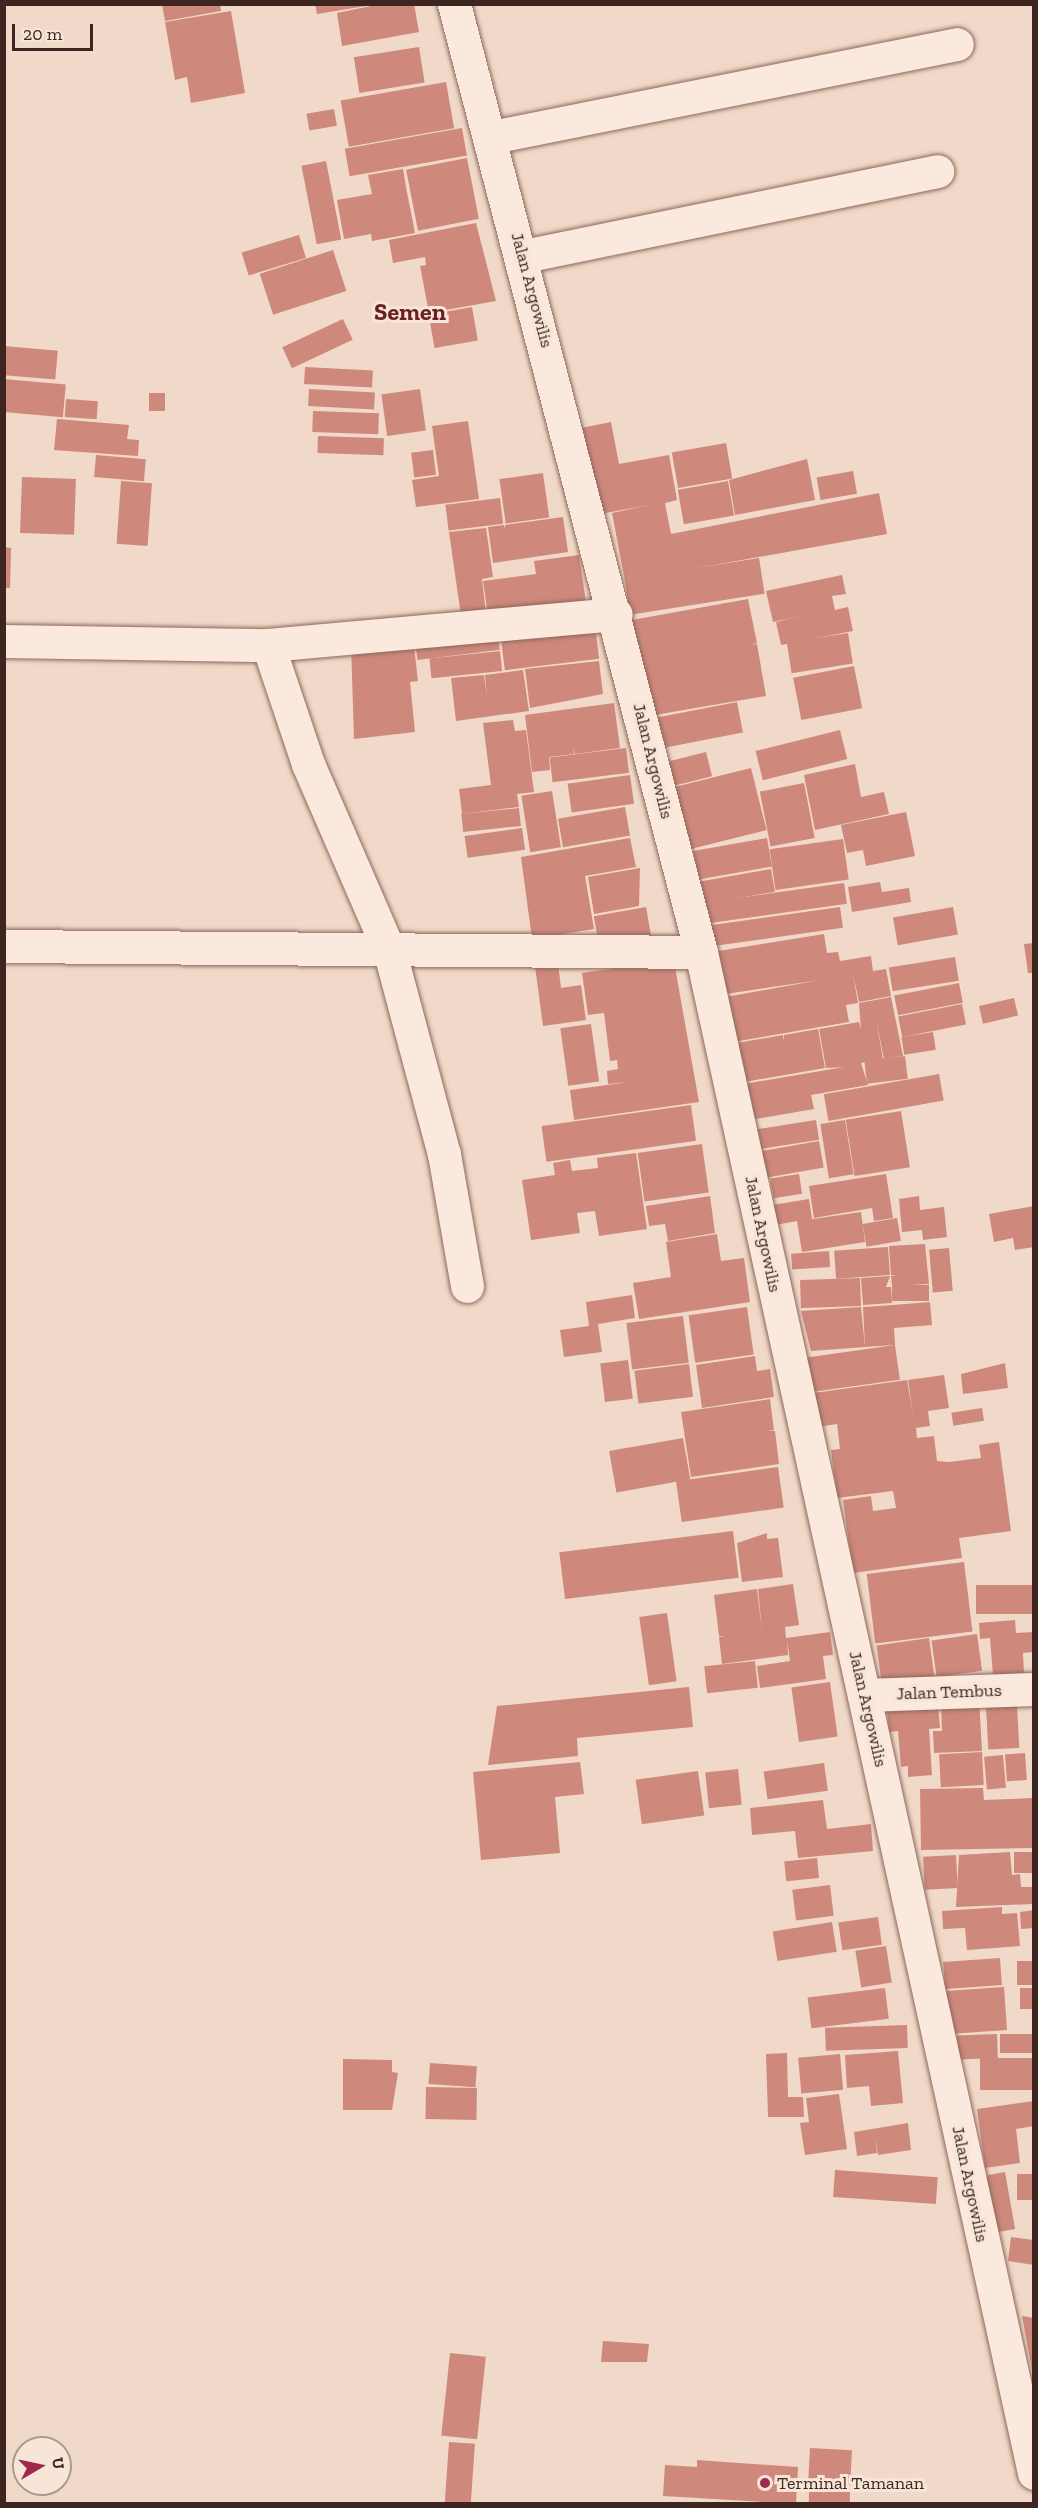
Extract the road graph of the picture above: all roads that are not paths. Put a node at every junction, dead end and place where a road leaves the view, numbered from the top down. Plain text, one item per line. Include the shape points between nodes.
1 (454, 4) edge
2 (957, 44) dead end
3 (492, 137) junction
4 (937, 171) dead end
5 (524, 256) junction
6 (616, 614) junction
7 (4, 641) edge
8 (268, 645) junction
9 (4, 946) edge
10 (701, 952) junction
11 (390, 953) junction
12 (467, 1286) dead end
13 (1034, 1689) edge
14 (864, 1695) junction
15 (1034, 2473) edge

1 - 3 street, Jalan Argowilis
2 - 3 street
3 - 5 street, Jalan Argowilis
4 - 5 street
5 - 6 street, Jalan Argowilis
6 - 8 street
6 - 10 street, Jalan Argowilis
7 - 8 street
8 - 11 street via 308,764
9 - 11 street
10 - 11 street
10 - 14 street, Jalan Argowilis
11 - 12 street via 444,1154
13 - 14 street, Jalan Tembus
14 - 15 street, Jalan Argowilis

